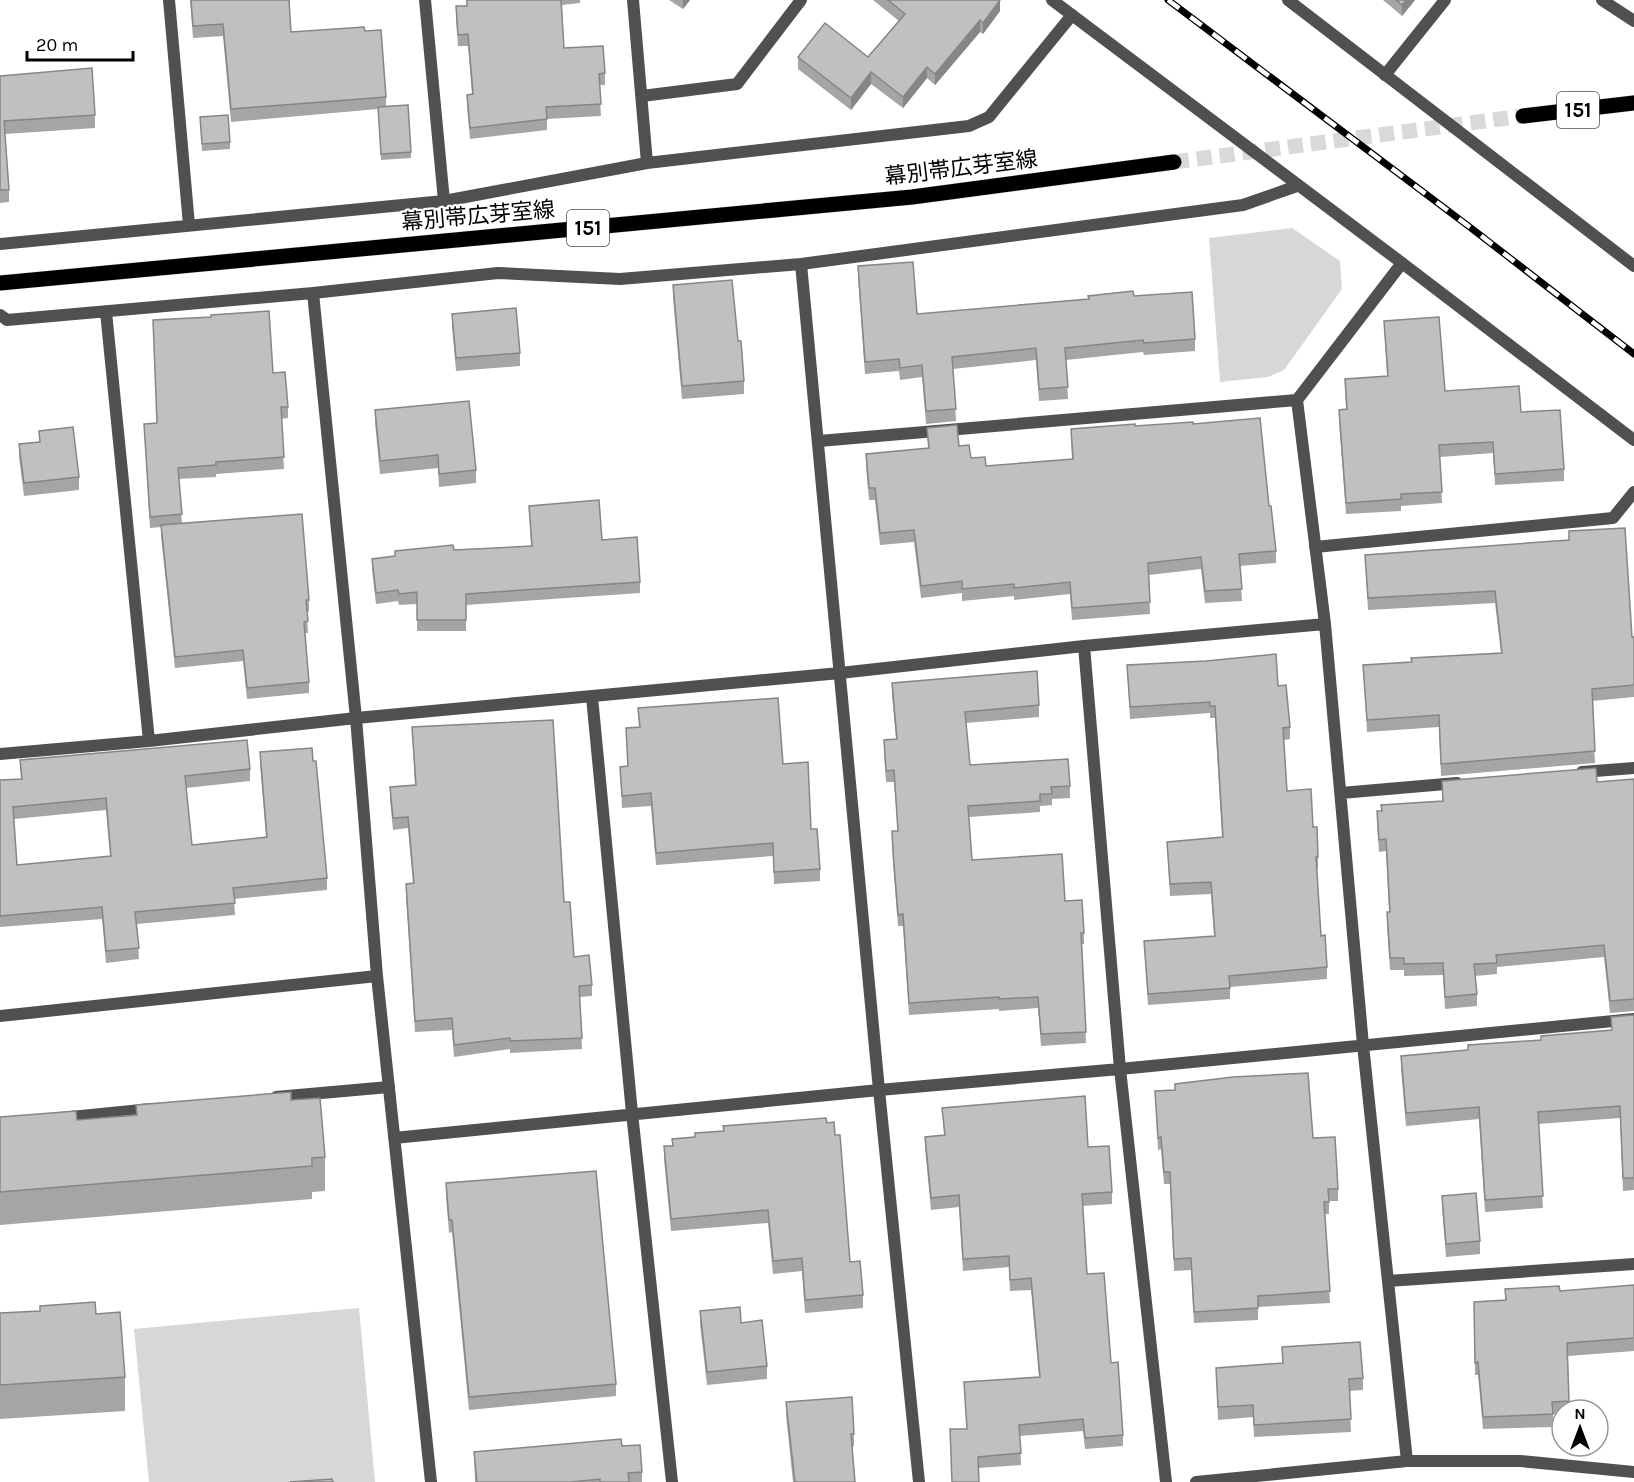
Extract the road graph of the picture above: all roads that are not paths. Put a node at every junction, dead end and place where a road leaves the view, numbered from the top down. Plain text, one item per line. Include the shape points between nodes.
1 (169, 0) edge
2 (425, 0) edge
3 (633, 0) edge
4 (801, 0) edge
5 (1052, 0) edge
6 (1288, 0) edge
7 (1445, 0) edge
8 (1602, 0) edge
9 (1072, 15) junction
10 (1634, 21) edge
11 (1385, 75) junction
12 (642, 96) junction
13 (1634, 103) edge
14 (1523, 116) tunnel mouth
15 (1174, 162) tunnel mouth
16 (647, 163) junction
17 (1297, 186) junction
18 (444, 201) junction
19 (189, 225) junction
20 (0, 244) edge
21 (1402, 263) junction
22 (801, 264) junction
23 (1634, 266) edge
24 (0, 283) edge
25 (313, 293) junction
26 (106, 312) junction
27 (0, 315) edge
28 (1297, 400) junction
29 (819, 441) junction
30 (1634, 441) edge
31 (1634, 492) edge
32 (1316, 547) junction
33 (1326, 624) junction
34 (1084, 646) junction
35 (840, 673) junction
36 (592, 697) junction
37 (356, 718) junction
38 (149, 741) junction
39 (0, 754) edge
40 (1634, 768) edge
41 (1564, 774) edge
42 (1470, 782) edge
43 (1341, 793) junction
44 (377, 976) junction
45 (0, 1016) edge
46 (1634, 1019) edge
47 (1363, 1045) junction
48 (1120, 1070) junction
49 (389, 1087) junction
50 (879, 1090) junction
51 (259, 1099) edge
52 (165, 1108) edge
53 (632, 1113) junction
54 (47, 1119) edge
55 (394, 1138) junction
56 (1634, 1264) edge
57 (1388, 1281) junction
58 (1407, 1461) junction
59 (1634, 1472) edge
60 (431, 1482) edge
61 (672, 1482) edge
62 (919, 1482) edge
63 (1166, 1482) edge
64 (1196, 1482) edge

1 - 19 street
2 - 18 street
3 - 12 street
4 - 12 street via 737,84
5 - 9 street
6 - 11 street
7 - 11 street
8 - 10 street
9 - 16 street via 989,117 969,126
9 - 17 street
11 - 23 street
12 - 16 street
13 - 14 main road, 151
15 - 24 main road, 幕別帯広芽室線 / 151 via 912,197
16 - 18 street
17 - 21 street
17 - 22 street via 1243,205
18 - 19 street
19 - 20 street
21 - 28 street
21 - 30 street
22 - 25 street via 620,279 498,273
22 - 29 street
25 - 26 street
25 - 37 street
26 - 27 street via 7,320
26 - 38 street
28 - 29 street
28 - 32 street
29 - 35 street
31 - 32 street via 1612,518
32 - 33 street
33 - 34 street
33 - 43 street
34 - 35 street
34 - 48 street
35 - 36 street
35 - 50 street
36 - 37 street
36 - 53 street
37 - 38 street
37 - 44 street
38 - 39 street
40 - 41 street
42 - 43 street
43 - 47 street
44 - 45 street
44 - 49 street
46 - 47 street
47 - 48 street
47 - 57 street
48 - 50 street
48 - 63 street
49 - 51 street
49 - 55 street
50 - 53 street
50 - 62 street
52 - 54 street
53 - 55 street
53 - 61 street
55 - 60 street
56 - 57 street
57 - 58 street
58 - 59 street via 1520,1461
58 - 64 street

